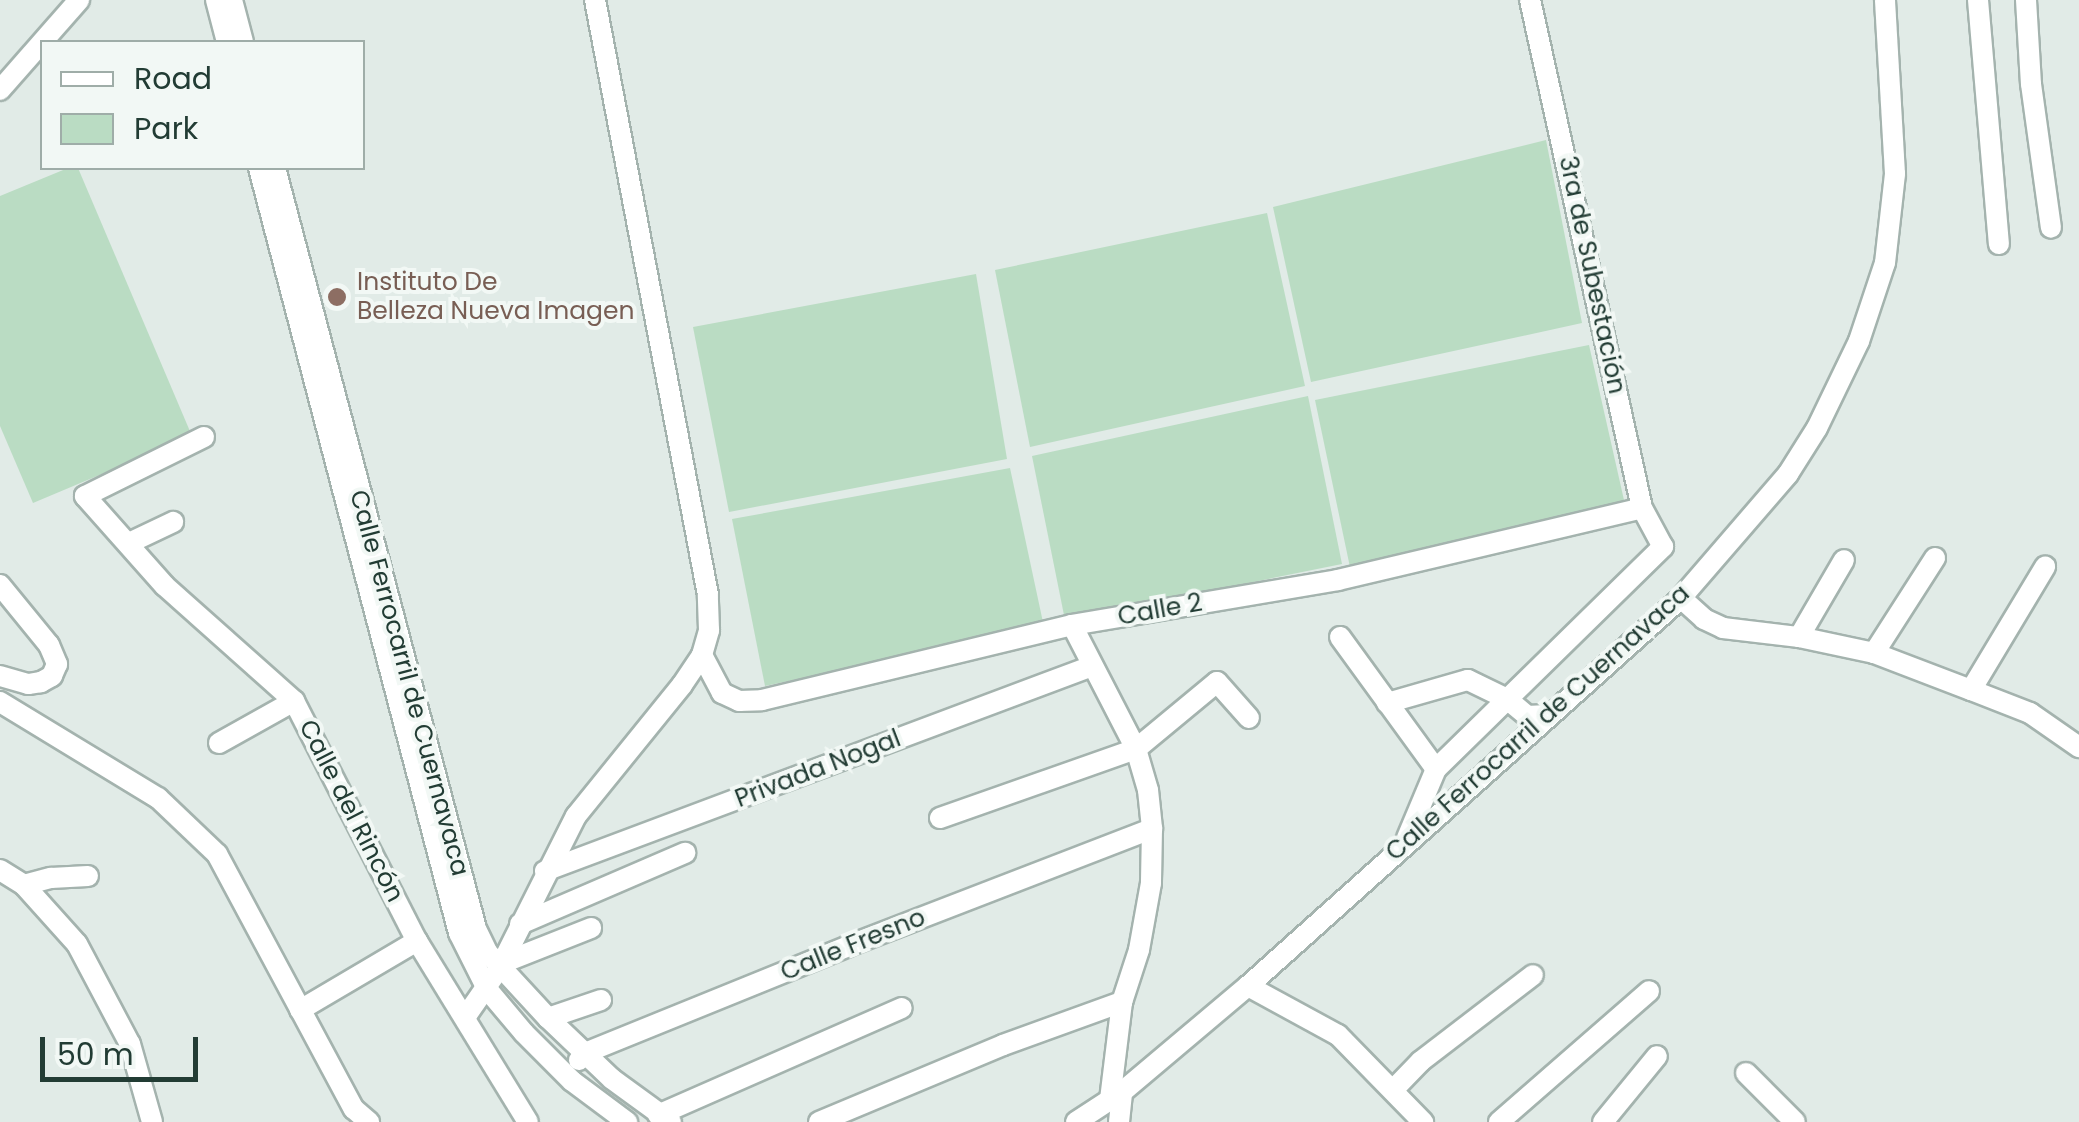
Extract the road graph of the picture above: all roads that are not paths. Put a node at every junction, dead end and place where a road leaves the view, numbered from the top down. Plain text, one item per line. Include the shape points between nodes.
1 (79, 0) edge
2 (216, 0) edge
3 (232, 0) edge
4 (595, 0) edge
5 (1530, 0) edge
6 (1885, 0) edge
7 (1978, 0) edge
8 (2026, 0) edge
9 (44, 40) edge
10 (226, 40) edge
11 (242, 40) edge
12 (40, 44) edge
13 (0, 90) edge
14 (260, 170) edge
15 (276, 170) edge
16 (2050, 228) dead end
17 (1999, 244) dead end
18 (204, 436) dead end
19 (1642, 508) junction
20 (174, 522) dead end
21 (129, 543) junction
22 (1936, 558) dead end
23 (1844, 560) dead end
24 (2045, 567) dead end
25 (0, 585) edge
26 (1681, 598) junction
27 (1072, 626) junction
28 (1340, 637) dead end
29 (1799, 637) junction
30 (1874, 654) junction
31 (702, 655) junction
32 (1092, 666) junction
33 (0, 676) edge
34 (1971, 690) junction
35 (1506, 698) junction
36 (294, 701) junction
37 (0, 702) edge
38 (1387, 703) junction
39 (1548, 715) junction
40 (1250, 718) dead end
41 (219, 742) dead end
42 (2079, 747) edge
43 (1136, 748) junction
44 (1436, 770) junction
45 (940, 818) dead end
46 (1152, 830) junction
47 (1407, 840) junction
48 (685, 853) dead end
49 (0, 870) edge
50 (545, 871) junction
51 (88, 876) dead end
52 (24, 885) junction
53 (520, 924) junction
54 (591, 928) dead end
55 (417, 941) junction
56 (500, 965) junction
57 (1533, 975) dead end
58 (1248, 986) junction
59 (486, 989) junction
60 (1649, 991) dead end
61 (601, 1000) dead end
62 (1122, 1002) junction
63 (902, 1008) dead end
64 (300, 1010) junction
65 (466, 1016) junction
66 (548, 1018) junction
67 (585, 1053) junction
68 (1657, 1056) dead end
69 (1746, 1074) dead end
70 (572, 1081) junction
71 (1394, 1090) junction
72 (1116, 1096) junction
73 (362, 1116) edge
74 (665, 1119) edge
75 (152, 1122) edge
76 (336, 1122) edge
77 (528, 1122) edge
78 (627, 1122) edge
79 (818, 1122) edge
80 (1076, 1122) edge
81 (1119, 1122) edge
82 (1422, 1122) edge
83 (1500, 1122) edge
84 (1603, 1122) edge
85 (1796, 1122) edge

1 - 9 street
2 - 10 street
3 - 11 street
4 - 31 street via 708,596
5 - 19 street, 3ra de Subestación
6 - 26 street, Calle Ferrocarril de Cuernavaca via 1895,174 1874,300 1817,428 1788,474
7 - 17 street
8 - 16 street
12 - 13 street
14 - 59 street, Calle Ferrocarril de Cuernavaca via 448,902
15 - 56 street, Calle Ferrocarril de Cuernavaca via 464,896 487,952
18 - 21 street, Calle del Rincón via 85,496
19 - 27 street, Calle 2 via 1338,580
19 - 35 street, 3ra de Subestación via 1663,547
20 - 21 street
21 - 36 street, Calle del Rincón via 165,586
22 - 30 street
23 - 29 street
24 - 34 street
25 - 33 street via 50,645 57,664 41,682
26 - 29 street via 1724,628
26 - 39 street, Calle Ferrocarril de Cuernavaca
27 - 31 street, Calle 2 via 762,700 722,693
27 - 32 street
28 - 38 street
29 - 30 street
30 - 34 street
31 - 50 street via 576,816
32 - 43 street
32 - 50 street, Privada Nogal
34 - 42 street via 2030,713
35 - 38 street via 1458,680
35 - 39 street via 1527,716
35 - 44 street
36 - 41 street
36 - 55 street, Calle del Rincón
37 - 64 street via 190,824 217,854
38 - 44 street
39 - 47 street, Calle Ferrocarril de Cuernavaca
40 - 43 street via 1217,682
43 - 45 street
43 - 46 street
44 - 47 street
46 - 62 street via 1151,883
46 - 67 street, Calle Fresno
47 - 58 street, Calle Ferrocarril de Cuernavaca
48 - 53 street
49 - 52 street
50 - 53 street
51 - 52 street
52 - 75 street via 76,944 130,1044
53 - 56 street
54 - 56 street
55 - 64 street
55 - 65 street, Calle del Rincón
56 - 59 street
56 - 66 street, Calle Ferrocarril de Cuernavaca
57 - 71 street via 1421,1061
58 - 71 street via 1338,1035
58 - 72 street, Calle Ferrocarril de Cuernavaca
59 - 65 street
59 - 70 street, Calle Ferrocarril de Cuernavaca
60 - 83 street
61 - 66 street
62 - 72 street
62 - 79 street
63 - 74 street
64 - 73 street
65 - 77 street, Calle del Rincón
66 - 67 street, Calle Ferrocarril de Cuernavaca
67 - 70 street
67 - 74 street, Calle Ferrocarril de Cuernavaca
68 - 84 street
69 - 85 street
70 - 78 street, Calle Ferrocarril de Cuernavaca
71 - 82 street
72 - 80 street, Calle Ferrocarril de Cuernavaca
72 - 81 street
73 - 76 street

